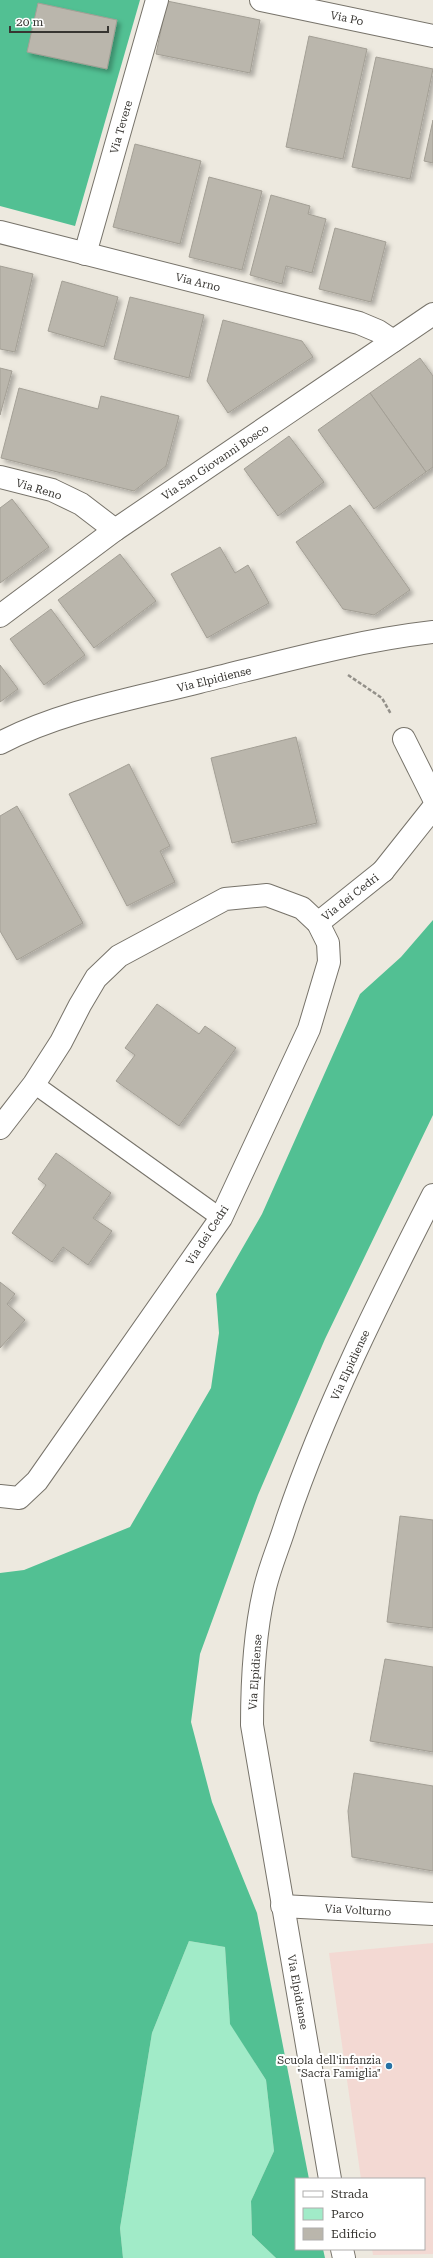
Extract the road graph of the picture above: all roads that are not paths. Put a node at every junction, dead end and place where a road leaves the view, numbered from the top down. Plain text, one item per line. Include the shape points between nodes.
1 (157, 0) edge
2 (261, 0) edge
3 (433, 36) edge
4 (0, 232) edge
5 (85, 254) junction
6 (433, 314) edge
7 (392, 341) junction
8 (0, 477) edge
9 (115, 530) junction
10 (0, 616) edge
11 (433, 632) edge
12 (404, 739) dead end
13 (0, 743) edge
14 (433, 797) edge
15 (433, 808) edge
16 (318, 923) junction
17 (34, 1084) junction
18 (0, 1128) edge
19 (433, 1195) edge
20 (221, 1218) junction
21 (0, 1496) edge
22 (282, 1906) junction
23 (433, 1914) edge
24 (330, 2178) edge

1 - 5 street, Via Tevere
2 - 3 street, Via Po
4 - 5 street, Via Arno
5 - 7 street, Via Arno via 359,323 378,331
6 - 7 street, Via San Giovanni Bosco
7 - 9 street, Via San Giovanni Bosco
8 - 9 street, Via Reno via 52,490 81,504
9 - 10 street, Via San Giovanni Bosco
11 - 13 street, Via Elpidiense via 338,648 98,707 57,719
12 - 14 street
15 - 16 street, Via dei Cedri via 383,871
16 - 17 street, Via dei Cedri via 302,908 267,895 225,899 119,956 96,978 61,1042
16 - 20 street, Via dei Cedri via 328,942 329,962 309,1029
17 - 18 street, Via dei Cedri
17 - 20 lane
19 - 22 street, Via Elpidiense via 330,1409 301,1479 264,1591 252,1675 252,1725
20 - 21 street, Via dei Cedri via 37,1481 19,1498
22 - 23 street, Via Volturno
22 - 24 street, Via Elpidiense

